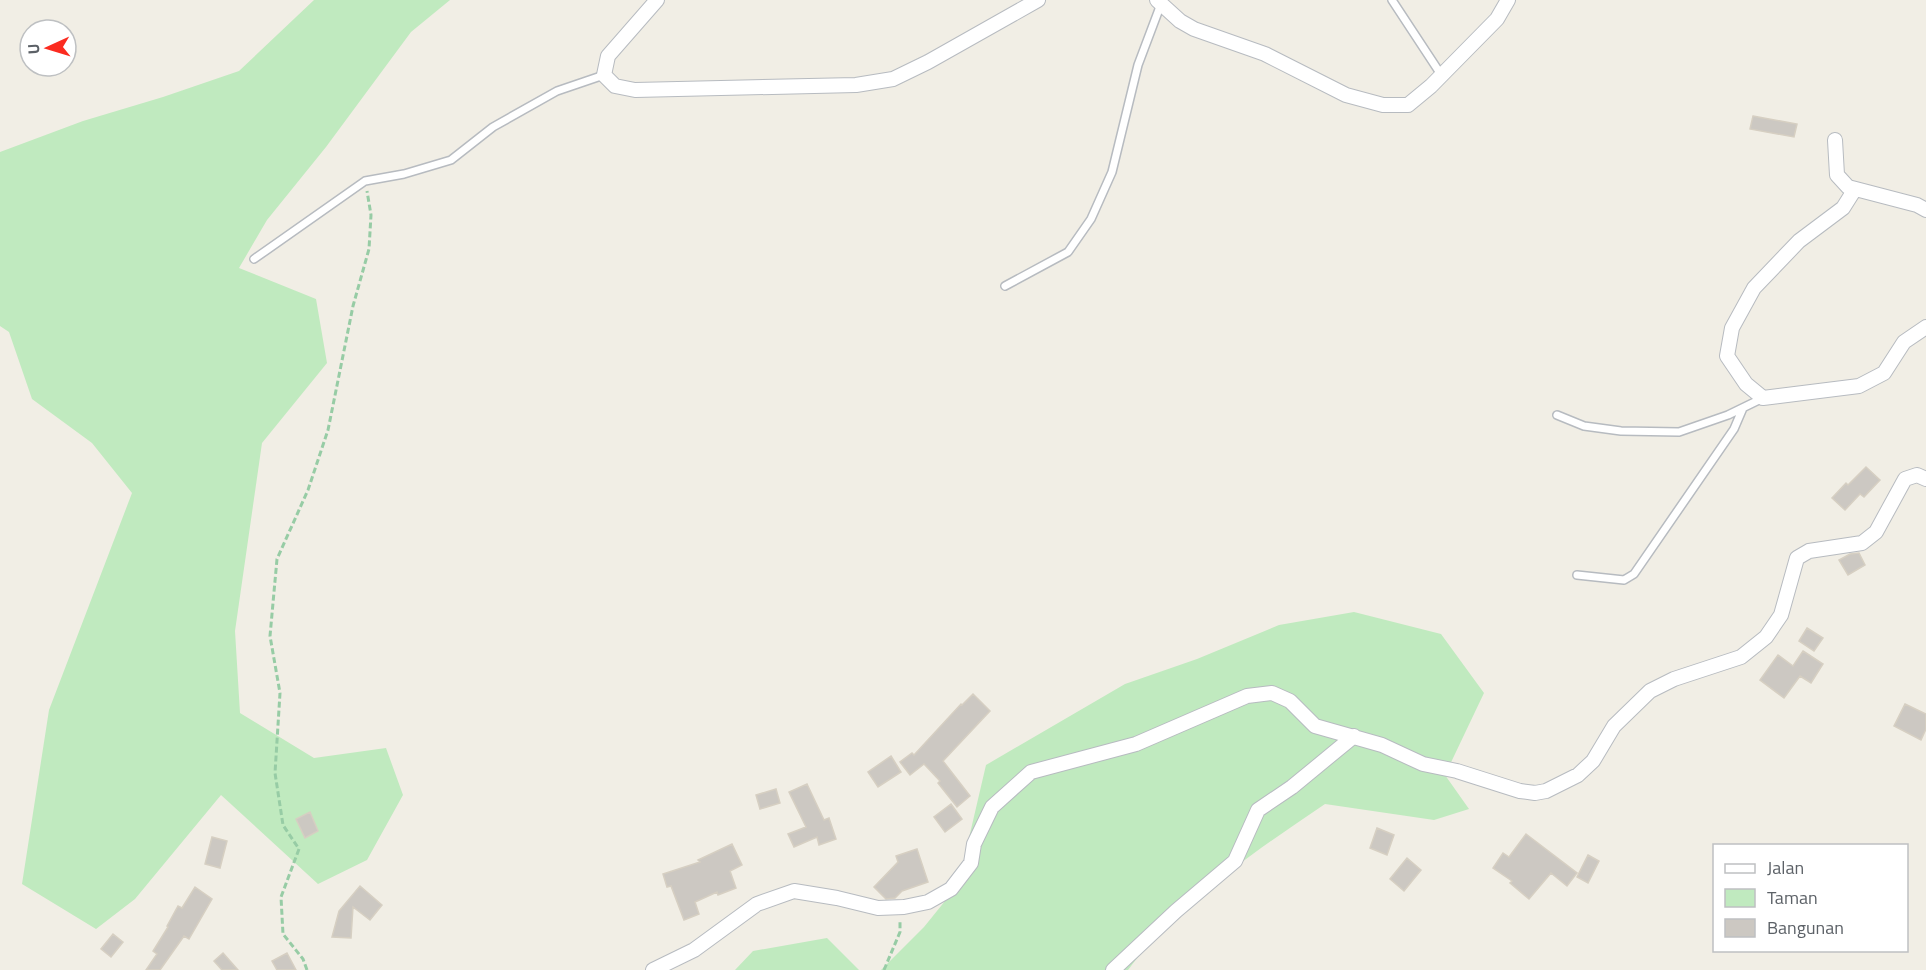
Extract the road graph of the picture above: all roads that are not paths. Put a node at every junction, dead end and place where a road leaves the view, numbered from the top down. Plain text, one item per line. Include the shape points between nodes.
1 (657, 0) edge
2 (1038, 0) edge
3 (1392, 0) edge
4 (1508, 0) edge
5 (1159, 2) edge
6 (604, 75) junction
7 (1442, 76) junction
8 (1835, 140) dead end
9 (1855, 189) junction
10 (1926, 210) edge
11 (254, 259) dead end
12 (1005, 285) dead end
13 (1926, 327) edge
14 (1763, 398) junction
15 (1743, 408) junction
16 (1557, 415) dead end
17 (1926, 479) edge
18 (1577, 575) dead end
19 (1354, 736) junction
20 (653, 970) edge
21 (1113, 970) edge

1 - 6 street via 608,56
2 - 6 street via 893,79 856,85 635,90 615,86
3 - 7 lane
4 - 7 street via 1497,19
5 - 7 street via 1194,29 1265,54 1346,95 1383,105 1408,105
5 - 12 lane via 1138,65 1112,172 1091,219 1068,252
6 - 11 lane via 557,91 493,127 451,160 365,181
8 - 9 street via 1837,175
9 - 10 street
9 - 14 street via 1843,208 1799,241 1754,288 1732,328 1727,356 1746,384
13 - 14 street via 1904,342 1884,373 1860,386
14 - 15 lane
15 - 16 lane via 1678,432 1584,426
15 - 18 lane via 1734,429 1634,574 1624,580
17 - 19 street via 1917,475 1905,479 1876,532 1862,543 1802,553 1797,558 1781,615 1766,637 1741,657 1650,691 1614,726 1593,760 1562,784 1535,793 1520,791 1423,764
19 - 20 street via 1315,726 1290,701 1272,693 1248,696 1137,744 1031,772 992,807 974,844 971,863 951,889 928,903 878,908 794,891 757,904 694,951
19 - 21 street via 1258,810 1235,861

